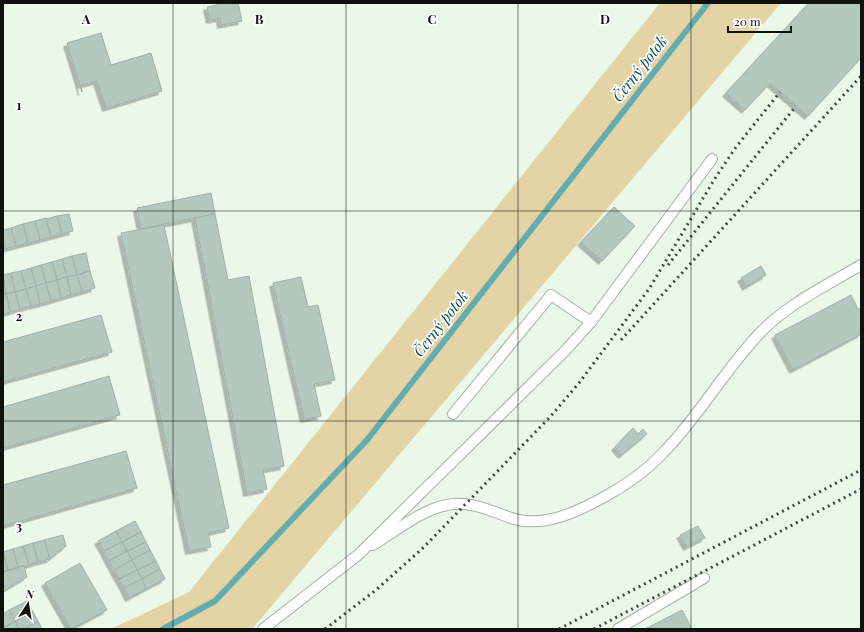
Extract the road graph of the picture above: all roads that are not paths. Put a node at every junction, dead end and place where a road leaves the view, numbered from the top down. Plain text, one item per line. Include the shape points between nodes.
1 (712, 159) dead end
2 (861, 265) edge
3 (591, 322) junction
4 (453, 414) dead end
5 (358, 554) junction
6 (704, 578) dead end
7 (264, 629) edge
8 (618, 629) edge

1 - 3 lane
2 - 5 lane via 776,318 743,352 676,440 625,484 606,496 545,521 512,518 467,504 447,505 421,516
3 - 4 lane via 551,295
3 - 5 lane via 530,387
5 - 7 lane
6 - 8 lane

